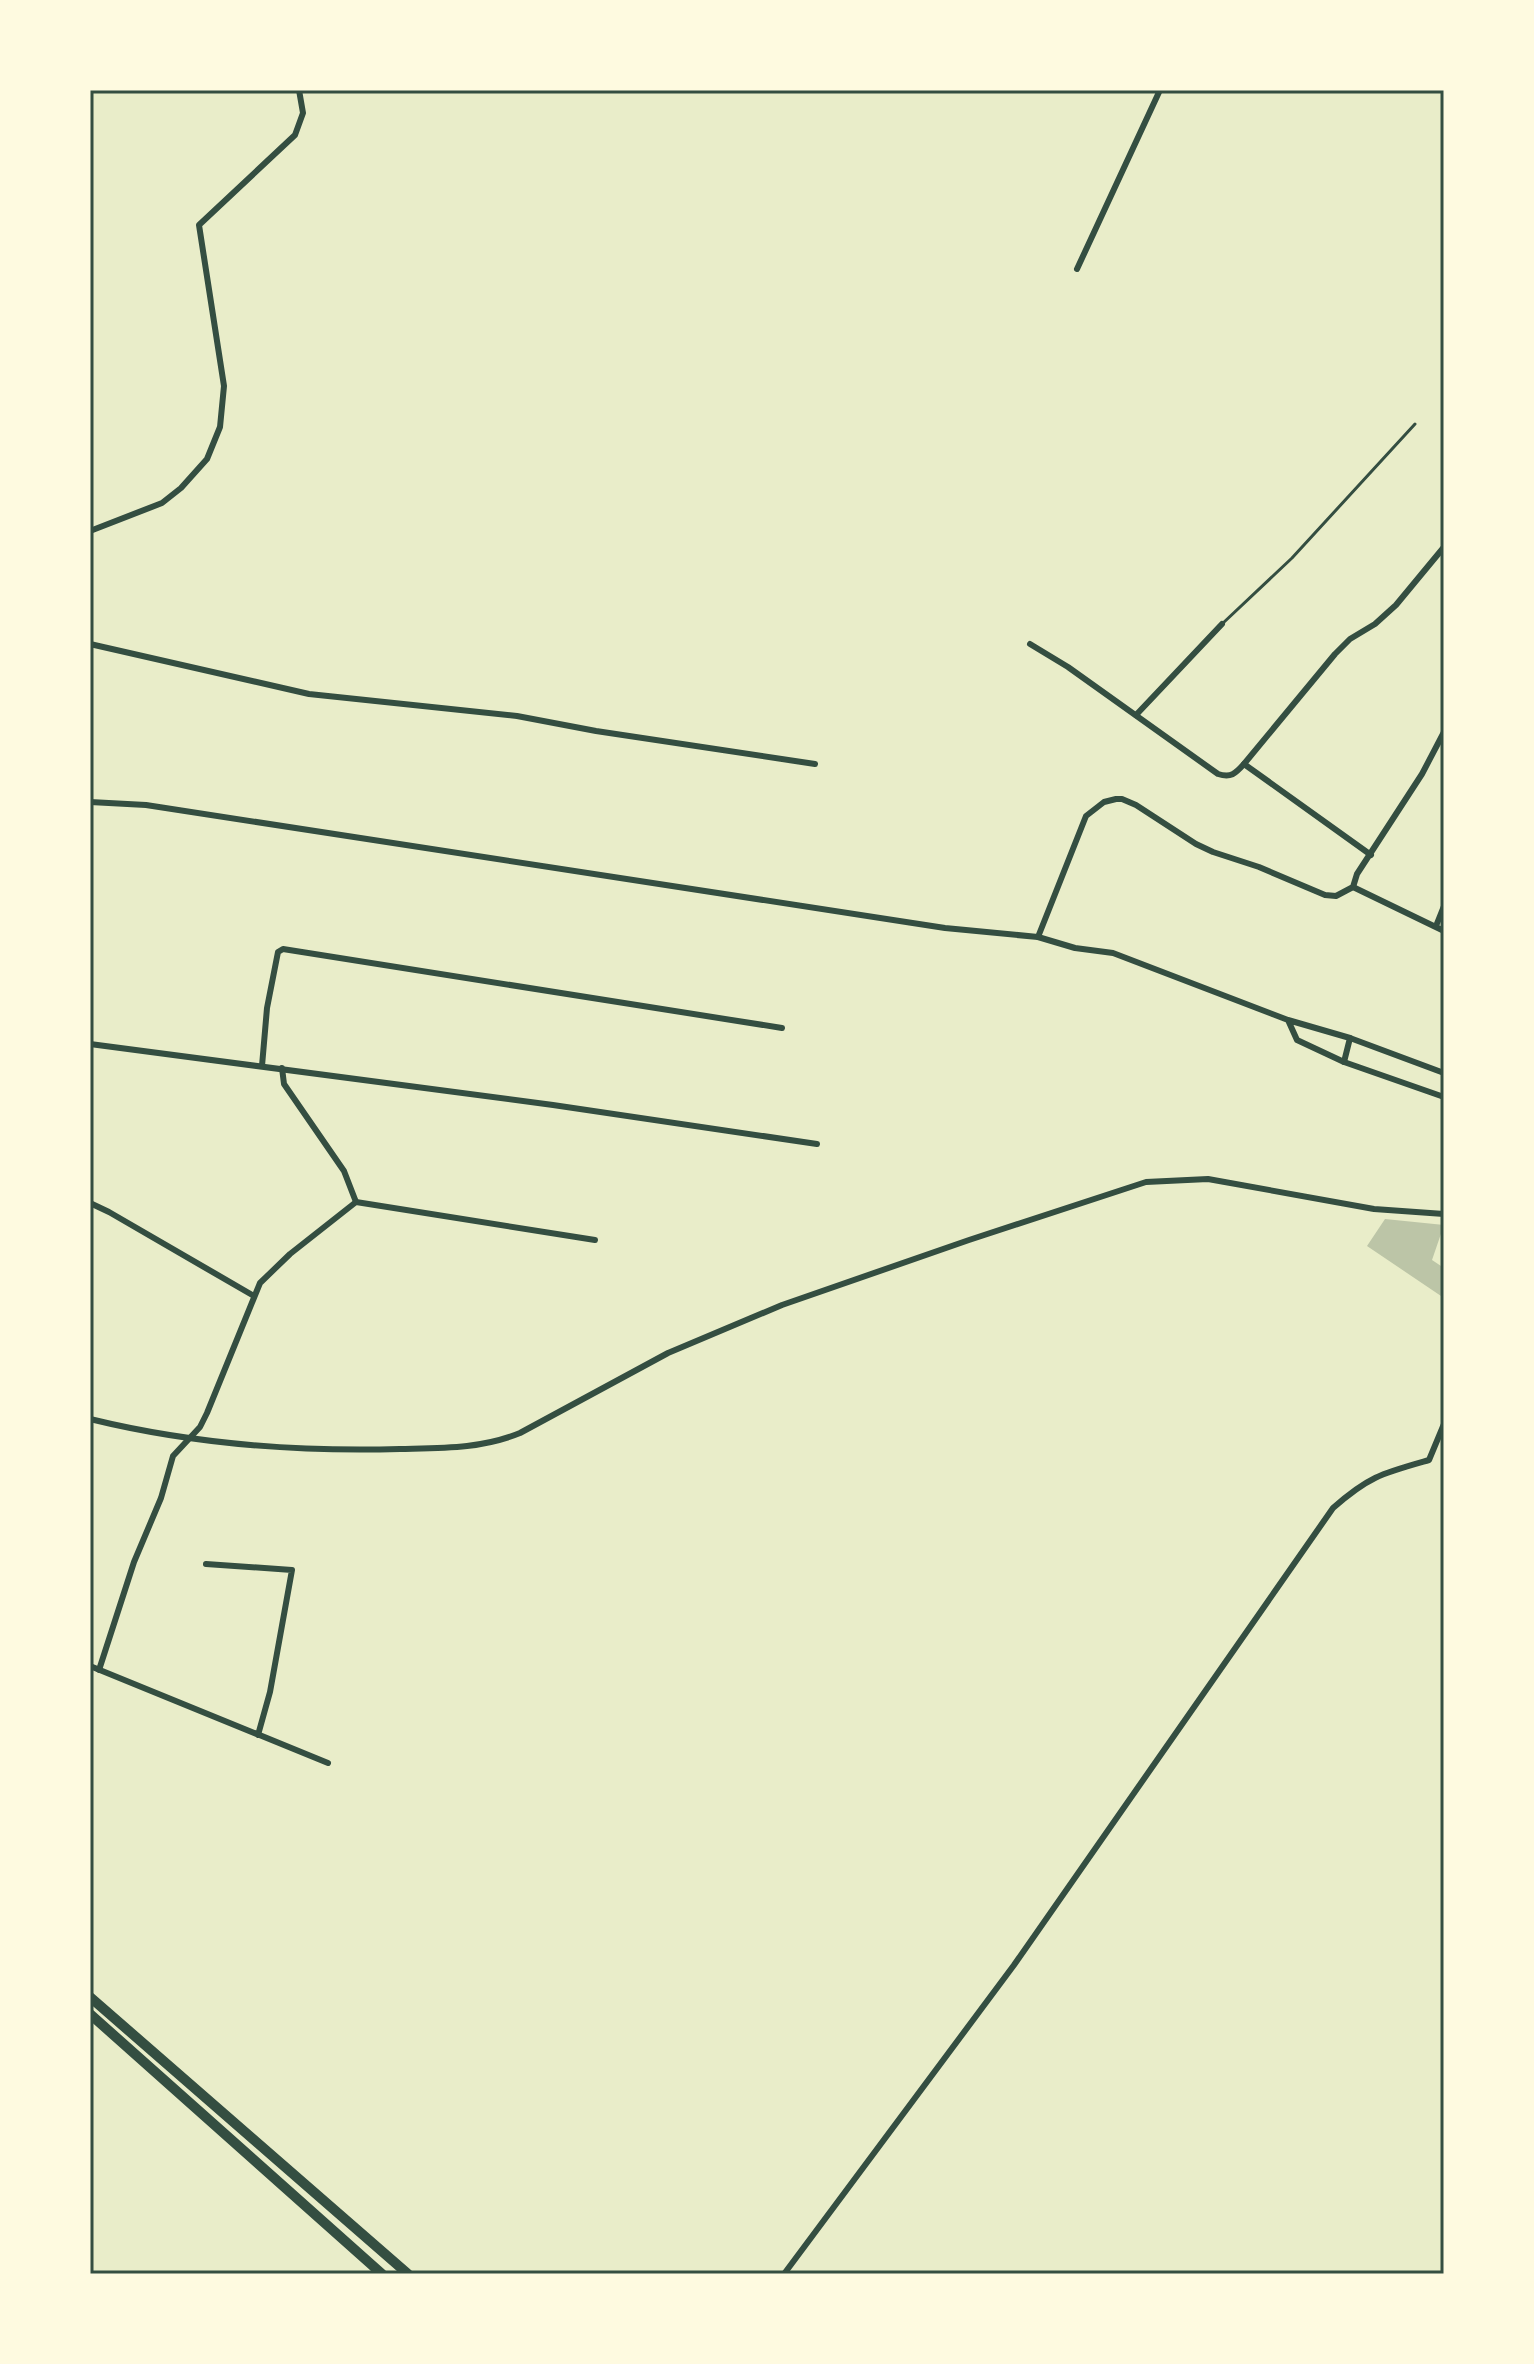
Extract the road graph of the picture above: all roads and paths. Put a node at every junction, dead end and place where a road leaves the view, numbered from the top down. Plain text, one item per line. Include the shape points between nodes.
1 (299, 90) edge
2 (1160, 90) edge
3 (1077, 269) dead end
4 (1415, 424) dead end
5 (90, 531) edge
6 (1444, 547) edge
7 (1222, 624) joint
8 (90, 644) edge
9 (1030, 644) dead end
10 (1136, 715) junction
11 (1444, 732) edge
12 (815, 764) dead end
13 (1244, 764) junction
14 (90, 802) edge
15 (1371, 855) junction
16 (1353, 887) junction
17 (1444, 906) edge
18 (1436, 926) junction
19 (1444, 931) edge
20 (1038, 937) junction
21 (1288, 1020) junction
22 (782, 1028) dead end
23 (1350, 1038) junction
24 (90, 1044) edge
25 (1344, 1062) junction
26 (262, 1066) junction
27 (282, 1068) junction
28 (1444, 1073) edge
29 (1444, 1097) edge
30 (817, 1144) dead end
31 (356, 1202) junction
32 (90, 1203) edge
33 (1444, 1214) edge
34 (595, 1240) dead end
35 (254, 1296) junction
36 (90, 1419) edge
37 (1444, 1424) edge
38 (186, 1439) junction
39 (206, 1564) dead end
40 (90, 1666) edge
41 (99, 1670) junction
42 (258, 1735) junction
43 (328, 1763) dead end
44 (90, 1997) edge
45 (90, 2014) edge
46 (382, 2274) edge
47 (408, 2274) edge
48 (784, 2274) edge

1 - 5 street via 303,113 295,135 199,225 224,386 220,427 207,459 162,503
2 - 3 street
4 - 7 lane via 1301,548
6 - 13 street via 1396,605 1335,654
7 - 10 street
8 - 12 street via 309,694 517,716
9 - 10 street
10 - 13 street via 1218,774 1228,777
11 - 15 street
13 - 15 street
14 - 20 street via 146,805 945,928
15 - 16 street
16 - 18 street
16 - 20 street via 1325,895 1213,852 1136,805 1116,799 1086,816
17 - 18 street
18 - 19 street
20 - 21 street via 1113,953
21 - 23 street
21 - 25 street via 1297,1040
22 - 26 street via 283,949 272,975
23 - 25 street
23 - 28 street
24 - 26 street
25 - 29 street
26 - 27 street
27 - 30 street
27 - 31 street via 284,1084 344,1171
31 - 34 street
31 - 35 street via 290,1254
32 - 35 street
33 - 38 street via 1374,1209 1208,1179 1146,1182 782,1305 668,1353 499,1442 304,1449
35 - 38 street via 207,1413
36 - 38 street
37 - 48 street via 1429,1460 1373,1477 1333,1508 1014,1965
38 - 41 street via 173,1456
39 - 42 street via 292,1570
40 - 41 street
41 - 42 street
42 - 43 street
44 - 47 main road
45 - 46 main road

